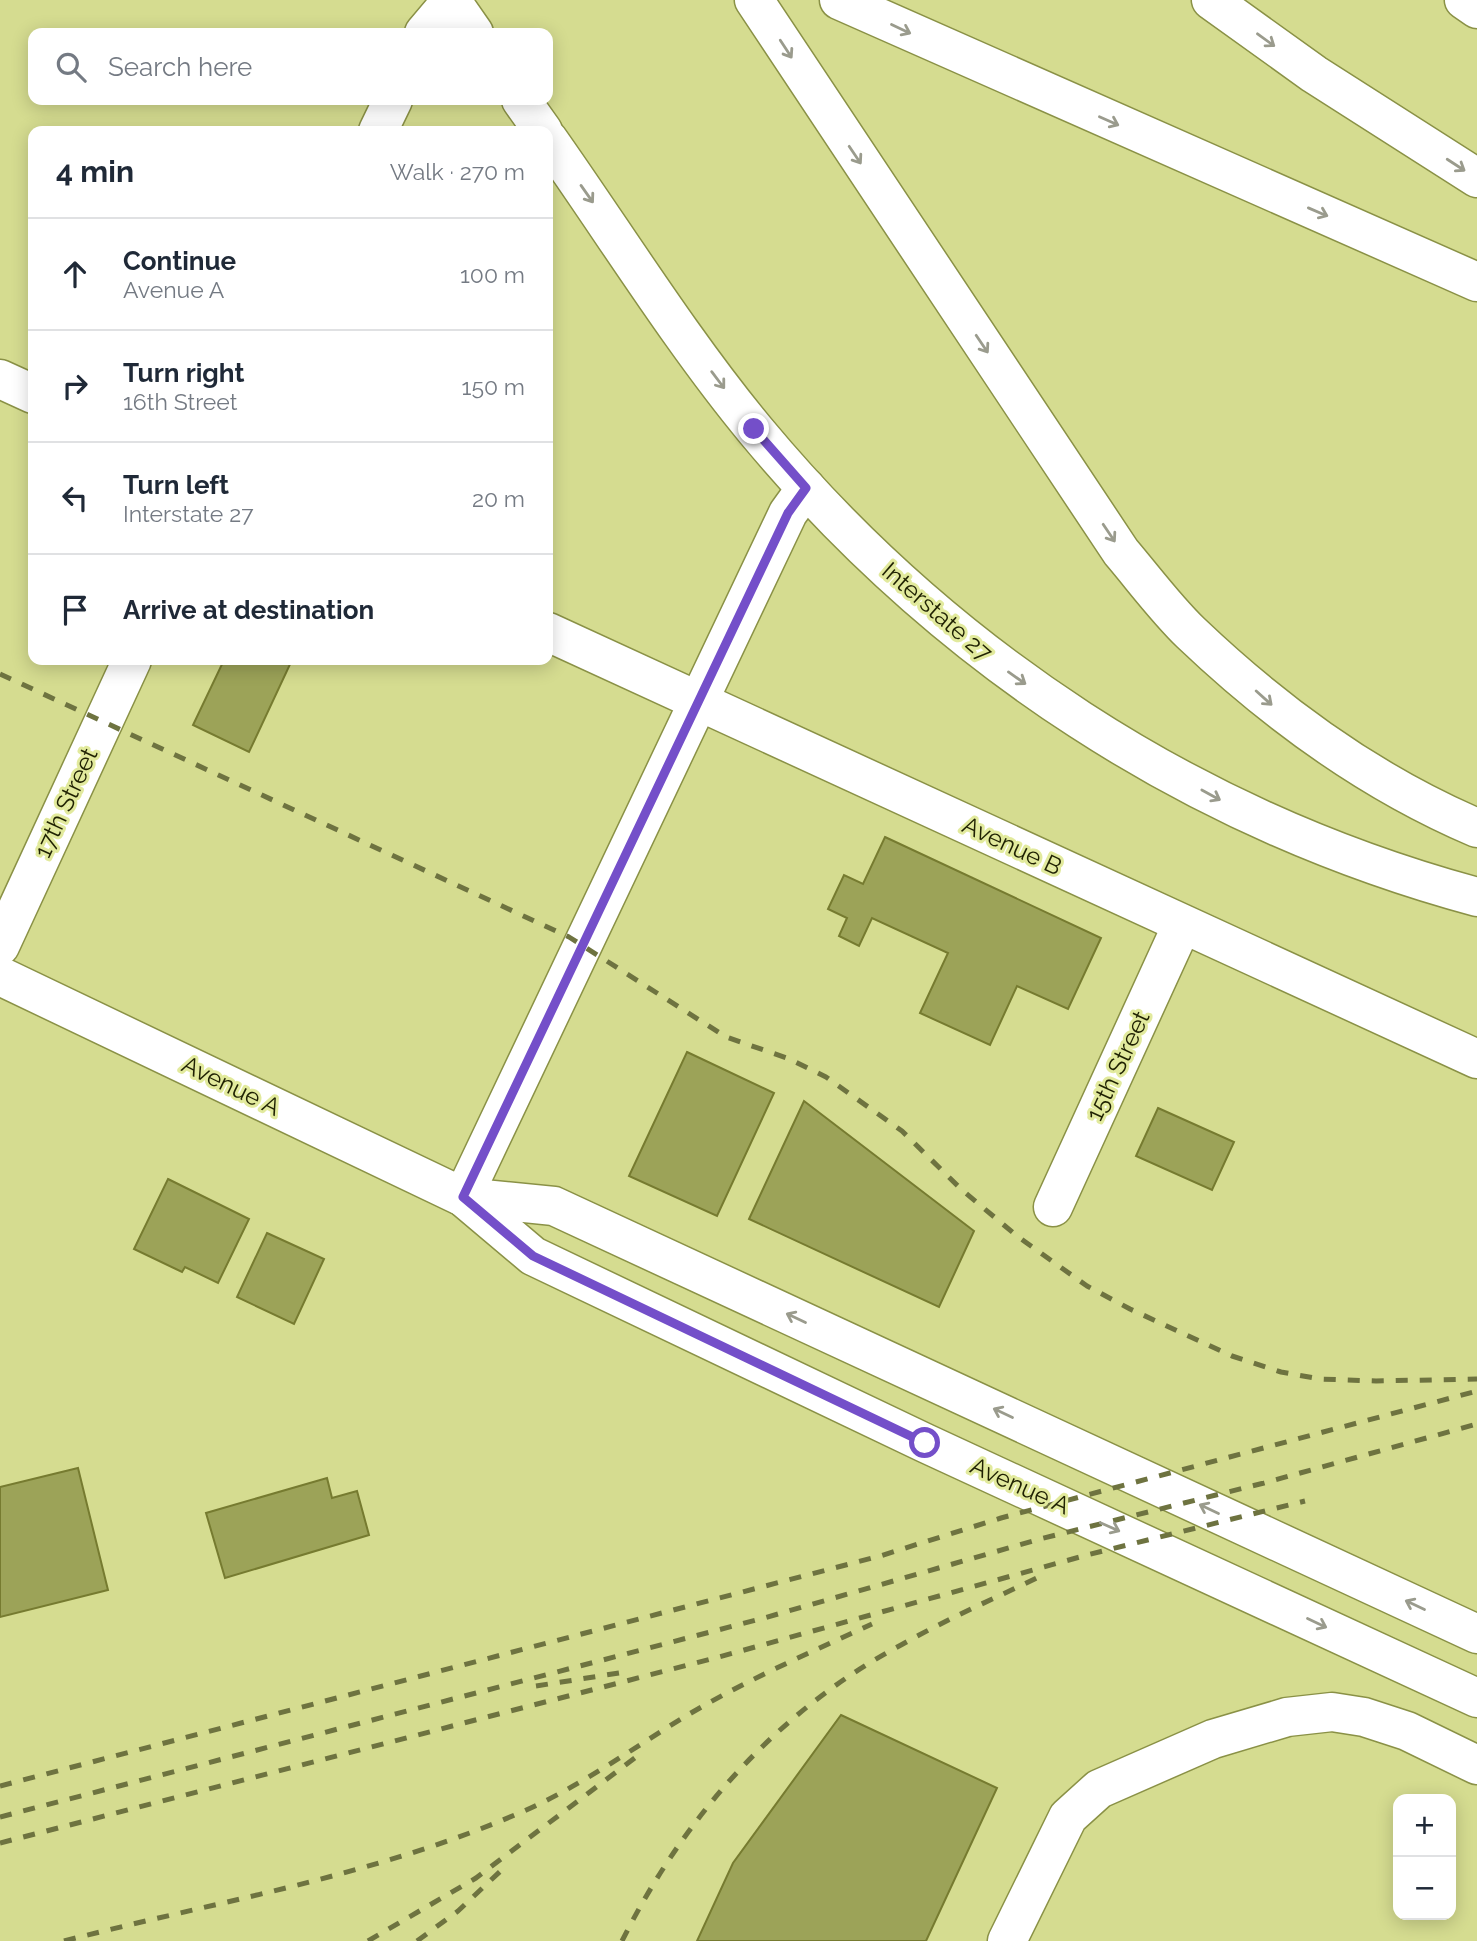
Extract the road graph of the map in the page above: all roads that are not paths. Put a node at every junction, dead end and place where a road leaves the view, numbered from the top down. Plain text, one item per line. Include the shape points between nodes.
1 (451, 0) edge
2 (754, 0) edge
3 (839, 0) edge
4 (1210, 0) edge
5 (1464, 0) edge
6 (1477, 9) edge
7 (428, 28) edge
8 (471, 28) edge
9 (391, 105) edge
10 (525, 105) edge
11 (380, 126) edge
12 (539, 126) edge
13 (553, 145) edge
14 (1477, 178) edge
15 (1477, 282) edge
16 (0, 379) edge
17 (28, 392) edge
18 (806, 488) junction
19 (553, 634) edge
20 (130, 665) edge
21 (699, 702) junction
22 (1477, 828) edge
23 (1477, 897) edge
24 (1182, 925) junction
25 (0, 946) edge
26 (0, 976) edge
27 (1477, 1059) edge
28 (463, 1197) junction
29 (1053, 1207) dead end
30 (1477, 1634) edge
31 (1477, 1698) edge
32 (1477, 1765) edge
33 (1007, 1941) edge

1 - 7 main road
1 - 8 main road
2 -> 22 main road via 1121,552 1189,632 1289,720 1384,783
3 -> 15 main road
4 -> 14 main road via 1314,74
5 - 6 main road
9 - 11 main road
10 - 12 main road
13 -> 18 main road, Interstate 27 via 707,366
16 - 17 main road
18 - 21 main road via 788,513
18 -> 23 main road, Interstate 27 via 901,584 990,659 1063,711 1224,803 1378,866
19 - 21 main road, Avenue B
20 - 25 main road, 17th Street
21 - 24 main road, Avenue B
21 - 28 main road
24 - 27 main road, Avenue B
24 - 29 main road, 15th Street
26 - 28 main road, Avenue A
30 -> 28 main road, Avenue A via 554,1206
28 -> 31 main road, Avenue A via 533,1256
32 - 33 main road via 1407,1731 1332,1712 1287,1717 1213,1739 1099,1788 1069,1817

